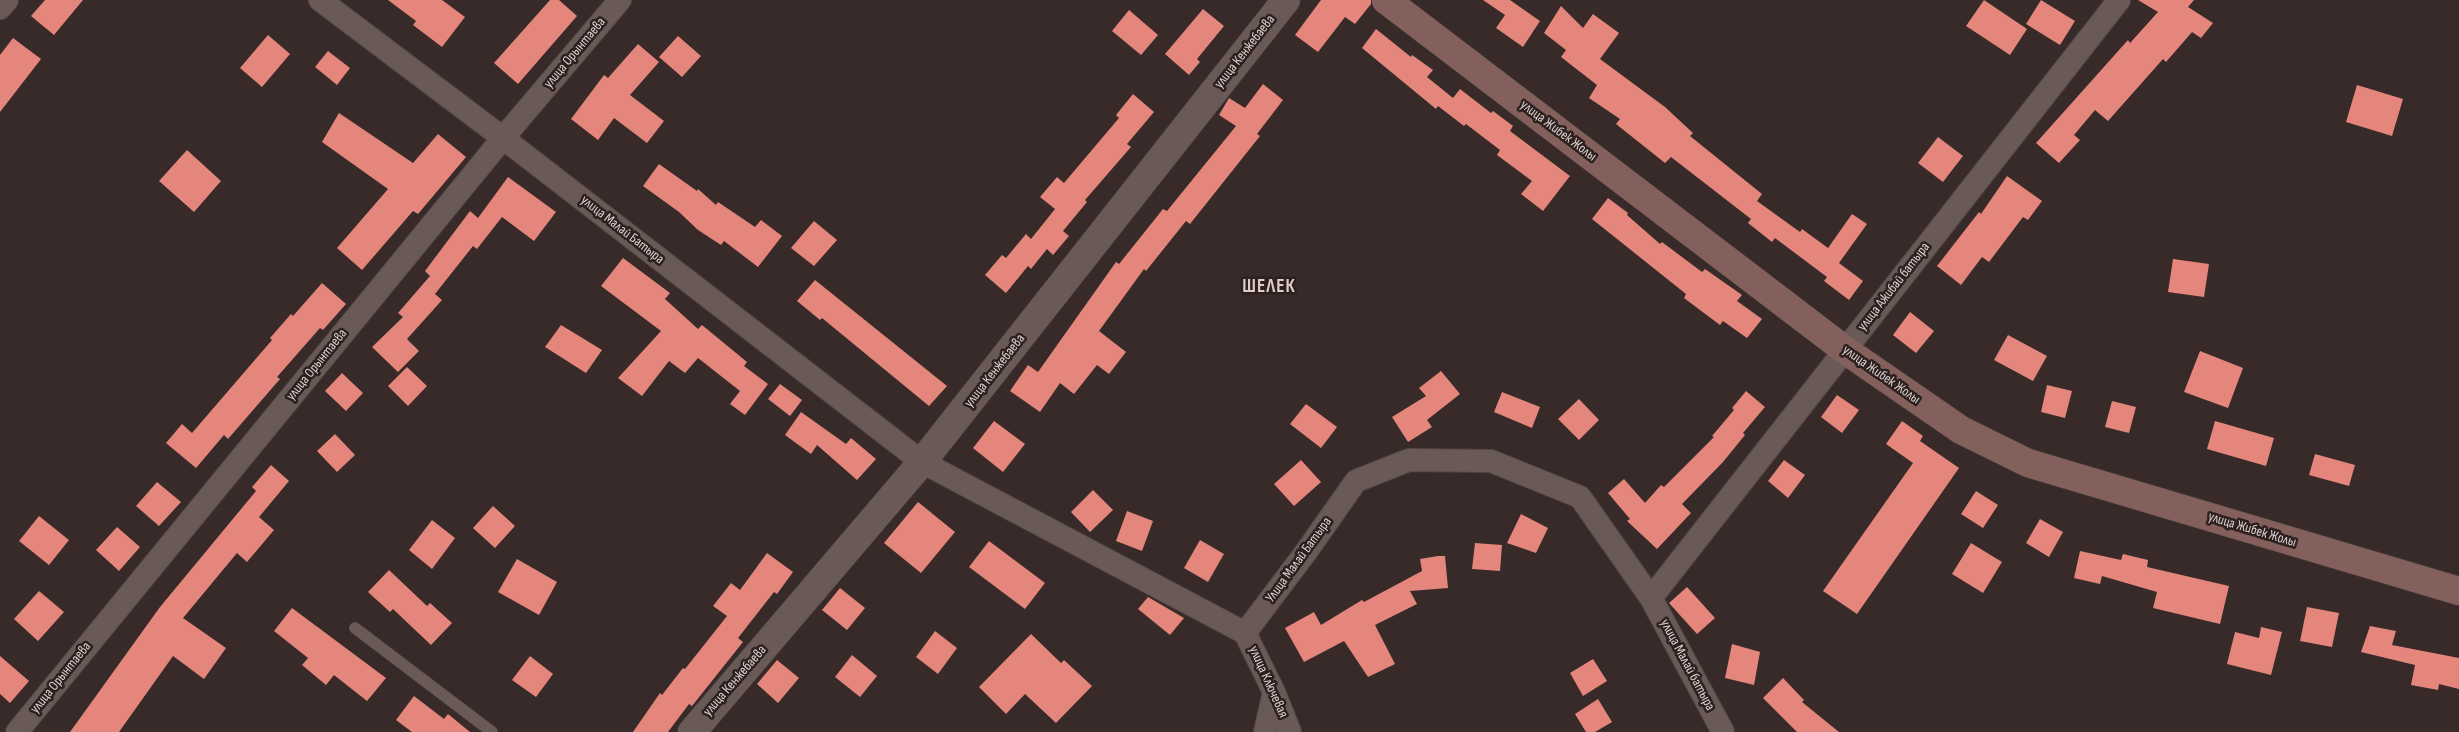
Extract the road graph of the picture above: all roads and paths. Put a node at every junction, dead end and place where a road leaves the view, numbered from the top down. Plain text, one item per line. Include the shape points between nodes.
1 (6, 0) edge
2 (320, 0) edge
3 (620, 0) edge
4 (1286, 0) edge
5 (1386, 0) edge
6 (2119, 0) edge
7 (0, 8) edge
8 (504, 138) junction
9 (1845, 350) junction
10 (922, 462) junction
11 (2459, 591) edge
12 (1650, 598) junction
13 (354, 628) dead end
14 (1245, 632) junction
15 (1274, 692) junction
16 (17, 732) edge
17 (492, 732) edge
18 (692, 732) edge
19 (1265, 732) edge
20 (1290, 732) edge
21 (1723, 732) edge

1 - 7 street
2 - 8 street, улица Малай Батыра
3 - 8 street, улица Орынтаева
4 - 10 street, улица Кенжебаева
5 - 9 main road, улица Жибек Жолы
6 - 9 street, улица Ажибай батыра
8 - 10 street, улица Малай Батыра
8 - 16 street, улица Орынтаева
9 - 11 main road, улица Жибек Жолы via 1961,430 2028,463
9 - 12 street, улица Ажибай батыра
10 - 14 street
10 - 18 street, улица Кенжебаева
12 - 14 street, Улица Малай Батыра via 1580,497 1491,461 1410,460 1356,481
12 - 21 street, улица Малай батыра
13 - 17 lane
14 - 15 street, улица Ключевая
15 - 19 street
15 - 20 street, улица Ключевая

